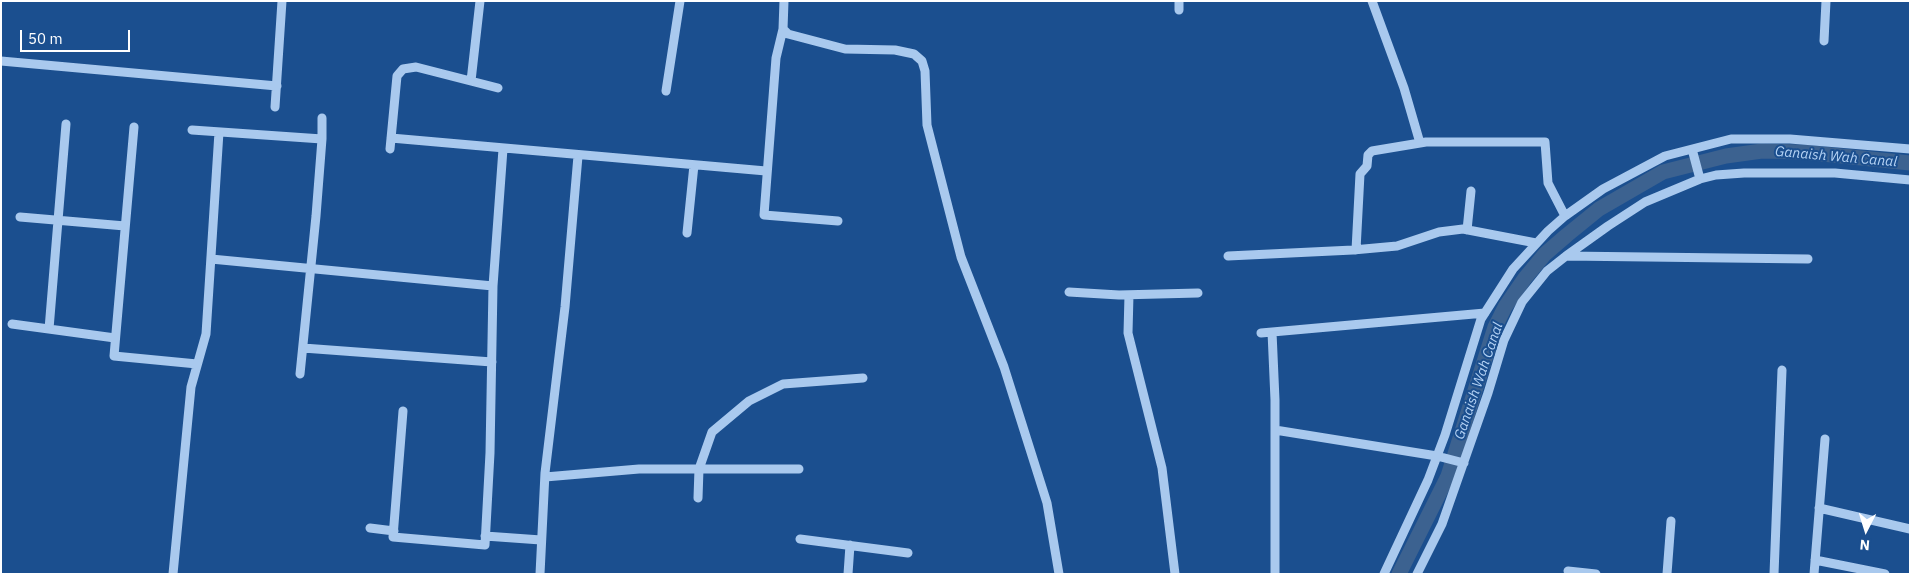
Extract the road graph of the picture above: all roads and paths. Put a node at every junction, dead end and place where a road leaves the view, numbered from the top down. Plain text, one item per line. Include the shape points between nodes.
1 (282, 1) edge
2 (480, 1) edge
3 (680, 1) edge
4 (784, 1) edge
5 (1372, 1) edge
6 (1826, 1) edge
7 (783, 29) junction
8 (1824, 40) dead end
9 (1, 61) edge
10 (471, 81) junction
11 (277, 86) junction
12 (498, 88) dead end
13 (666, 91) dead end
14 (275, 108) dead end
15 (322, 118) dead end
16 (66, 124) dead end
17 (134, 127) dead end
18 (192, 130) dead end
19 (219, 132) junction
20 (391, 138) junction
21 (322, 139) junction
22 (1420, 143) junction
23 (390, 149) dead end
24 (503, 149) junction
25 (1910, 149) edge
26 (1693, 152) junction
27 (578, 156) junction
28 (694, 165) junction
29 (766, 171) junction
30 (1699, 175) junction
31 (1910, 180) edge
32 (1471, 191) dead end
33 (1566, 216) junction
34 (20, 217) dead end
35 (58, 220) junction
36 (838, 221) dead end
37 (125, 226) junction
38 (1467, 230) junction
39 (687, 233) dead end
40 (1536, 243) junction
41 (1356, 250) junction
42 (1228, 256) dead end
43 (1566, 256) junction
44 (211, 259) junction
45 (1808, 259) dead end
46 (311, 269) junction
47 (493, 286) junction
48 (1069, 292) dead end
49 (1198, 293) dead end
50 (1129, 295) junction
51 (1485, 313) junction
52 (12, 324) dead end
53 (48, 329) junction
54 (1272, 332) junction
55 (1261, 334) dead end
56 (116, 338) junction
57 (303, 348) junction
58 (492, 362) junction
59 (197, 364) junction
60 (1782, 370) dead end
61 (300, 374) dead end
62 (863, 378) dead end
63 (403, 411) dead end
64 (1275, 430) junction
65 (1825, 439) dead end
66 (1441, 457) junction
67 (1462, 463) junction
68 (700, 469) junction
69 (799, 469) dead end
70 (545, 477) junction
71 (698, 498) dead end
72 (1819, 508) junction
73 (1671, 520) dead end
74 (370, 528) dead end
75 (1910, 528) edge
76 (394, 530) junction
77 (485, 536) junction
78 (800, 539) dead end
79 (541, 540) junction
80 (850, 545) junction
81 (908, 553) dead end
82 (1815, 560) junction
83 (1568, 571) dead end
84 (172, 574) edge
85 (540, 574) edge
86 (848, 574) edge
87 (1060, 574) edge
88 (1175, 574) edge
89 (1275, 574) edge
90 (1384, 574) edge
91 (1417, 574) edge
92 (1596, 574) edge
93 (1667, 574) edge
94 (1774, 574) edge
95 (1814, 574) edge
96 (1885, 574) edge

1 - 11 street
2 - 10 street
3 - 13 street
4 - 7 street
5 - 22 street
6 - 8 street
7 - 29 street via 776,58
7 - 87 street via 788,34 845,49 895,50 914,54 922,61 927,124 961,257 1004,367 1047,503
9 - 11 street
10 - 12 street
10 - 20 street via 416,67 403,69 397,76
11 - 14 street
15 - 21 street
16 - 35 street
17 - 37 street
18 - 19 street
19 - 21 street
19 - 44 street
20 - 23 street
20 - 24 street
21 - 46 street
22 - 33 street via 1545,142 1548,182
22 - 41 street via 1372,151 1368,155 1367,166 1360,174
24 - 27 street
24 - 47 street
25 - 26 street via 1790,139 1731,139
26 - 30 street
26 - 33 street via 1665,156 1633,172
27 - 28 street
27 - 70 street via 565,308
28 - 29 street
28 - 39 street
29 - 36 street via 764,215
30 - 31 street via 1835,173
30 - 43 street via 1646,202
32 - 38 street
33 - 40 street
34 - 35 street
35 - 37 street
35 - 53 street
37 - 56 street
38 - 40 street
38 - 41 street via 1439,232 1397,246
40 - 51 street via 1512,269
41 - 42 street
43 - 45 street
43 - 67 street via 1547,271 1522,302 1504,340
44 - 46 street
44 - 59 street via 206,334
46 - 47 street
46 - 57 street
47 - 58 street
48 - 50 street
49 - 50 street
50 - 88 street via 1128,333 1162,468
51 - 54 street
51 - 66 street via 1472,346
52 - 53 street
53 - 56 street
54 - 55 street
54 - 64 street
56 - 59 street via 114,356
57 - 58 street
57 - 61 street
58 - 77 street
59 - 84 street via 191,387
60 - 94 street
62 - 68 street via 783,384 749,401 712,432
63 - 76 street
64 - 66 street
64 - 89 street
65 - 72 street
66 - 67 street
66 - 90 street
67 - 91 street via 1442,524
68 - 69 street
68 - 70 street via 639,469
68 - 71 street
70 - 79 street
72 - 75 street
72 - 82 street
73 - 93 street
74 - 76 street
76 - 77 street via 393,537 485,545
77 - 79 street
78 - 80 street
79 - 85 street
80 - 81 street
80 - 86 street
82 - 95 street
82 - 96 street
83 - 92 street

